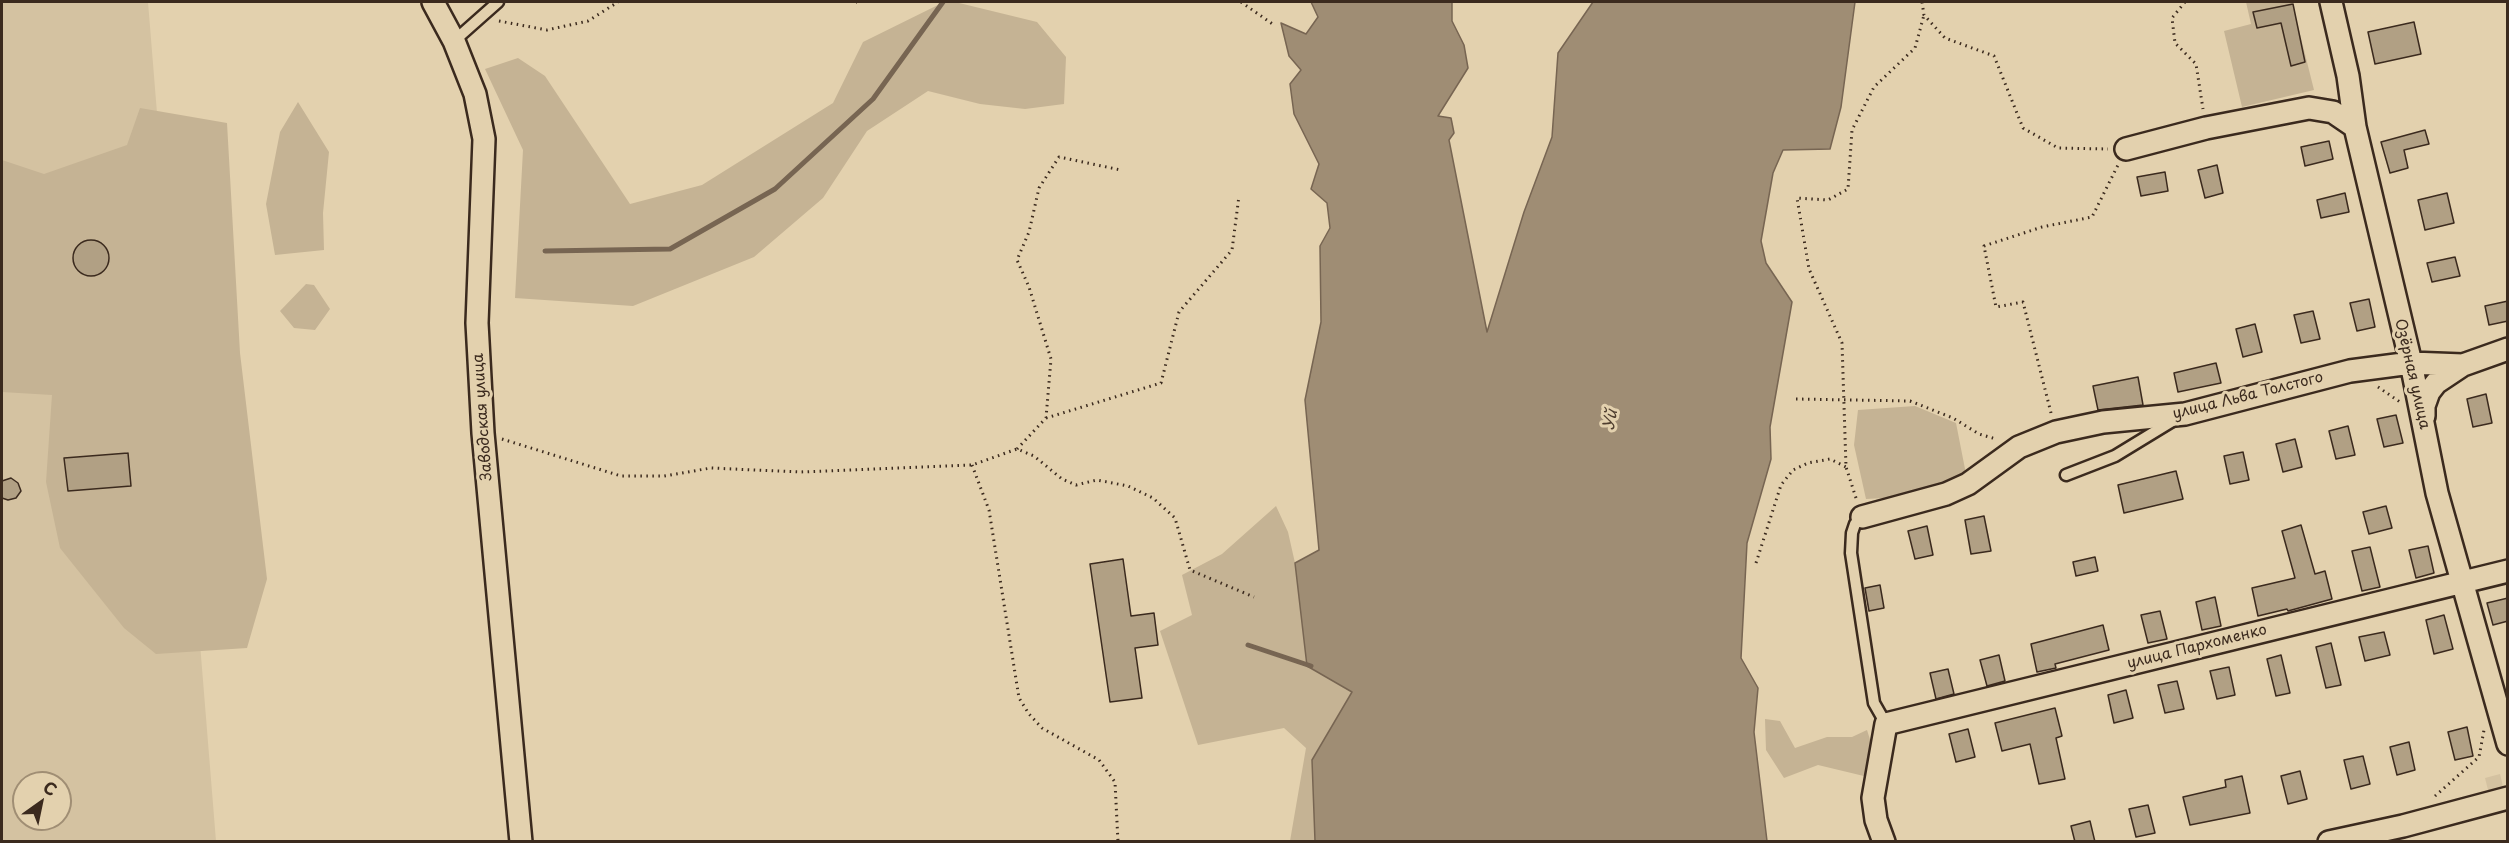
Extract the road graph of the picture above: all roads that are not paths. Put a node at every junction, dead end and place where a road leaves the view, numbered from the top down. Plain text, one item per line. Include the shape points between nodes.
1 (433, 2) edge
2 (498, 2) edge
3 (2331, 2) edge
4 (454, 41) junction
5 (2355, 127) junction
6 (2126, 149) road end
7 (2508, 349) edge
8 (2410, 363) junction
9 (2463, 365) junction
10 (2185, 414) junction
11 (2424, 423) junction
12 (2066, 476) dead end
13 (1862, 517) joint
14 (2508, 571) edge
15 (2461, 583) junction
16 (1886, 724) junction
17 (2508, 744) edge
18 (2508, 798) edge
19 (521, 842) edge
20 (1884, 842) edge
21 (2329, 842) edge

1 - 4 street, Заводская улица
2 - 4 lane
3 - 5 street, Озёрная улица
4 - 19 street, Заводская улица via 475,94 484,138 477,323 483,433
5 - 6 street via 2333,112 2309,108 2206,128
5 - 8 street, Озёрная улица
7 - 9 street, улица Льва Толстого
8 - 9 street, улица Льва Толстого
8 - 10 street, улица Льва Толстого via 2350,371
8 - 11 street, Озёрная улица
9 - 11 street via 2429,392
10 - 12 lane via 2115,456
10 - 13 street, улица Льва Толстого via 2103,422 2056,432 2019,447 1968,484 1946,494
11 - 15 street, Озёрная улица via 2437,493
13 - 16 lane via 1852,532 1851,553 1874,703
14 - 15 street, улица Пархоменко
15 - 16 street, улица Пархоменко
15 - 17 street, Озёрная улица
16 - 20 street via 1874,798
18 - 21 street

